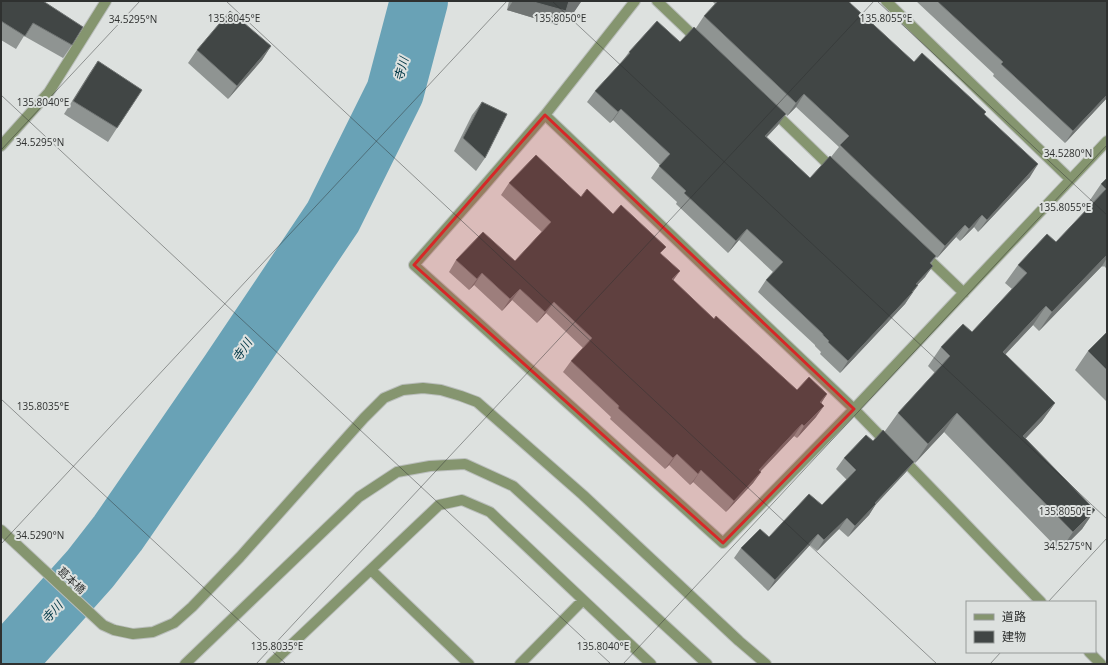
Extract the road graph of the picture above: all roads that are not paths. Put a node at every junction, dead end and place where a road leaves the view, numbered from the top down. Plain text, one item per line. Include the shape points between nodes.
1 (106, 1) edge
2 (635, 1) edge
3 (657, 1) edge
4 (886, 1) edge
5 (709, 51) edge
6 (767, 106) edge
7 (545, 115) junction
8 (1107, 141) edge
9 (1, 146) edge
10 (842, 177) edge
11 (1070, 179) junction
12 (917, 249) edge
13 (964, 293) junction
14 (854, 409) junction
15 (1, 530) edge
16 (370, 570) junction
17 (583, 600) junction
18 (1040, 601) edge
19 (1090, 653) edge
20 (185, 664) edge
21 (271, 664) edge
22 (469, 664) edge
23 (520, 664) edge
24 (651, 664) edge
25 (707, 664) edge
26 (766, 664) edge
27 (1101, 664) edge

1 - 9 street via 49,92
2 - 7 street
3 - 5 street
4 - 11 street
6 - 10 street
7 - 14 street
7 - 14 street via 414,265 723,543
8 - 11 street
11 - 13 street
12 - 13 street
13 - 14 street
14 - 18 street
15 - 26 street, 葛本橋 via 103,625 133,634 153,632 174,623 192,607 384,398 402,390 441,390 476,402 583,495
16 - 17 street via 439,505 462,500 490,512
16 - 21 street
16 - 22 street
17 - 23 street
17 - 24 street
19 - 27 street
20 - 25 street via 359,497 397,472 430,466 465,464 513,486

